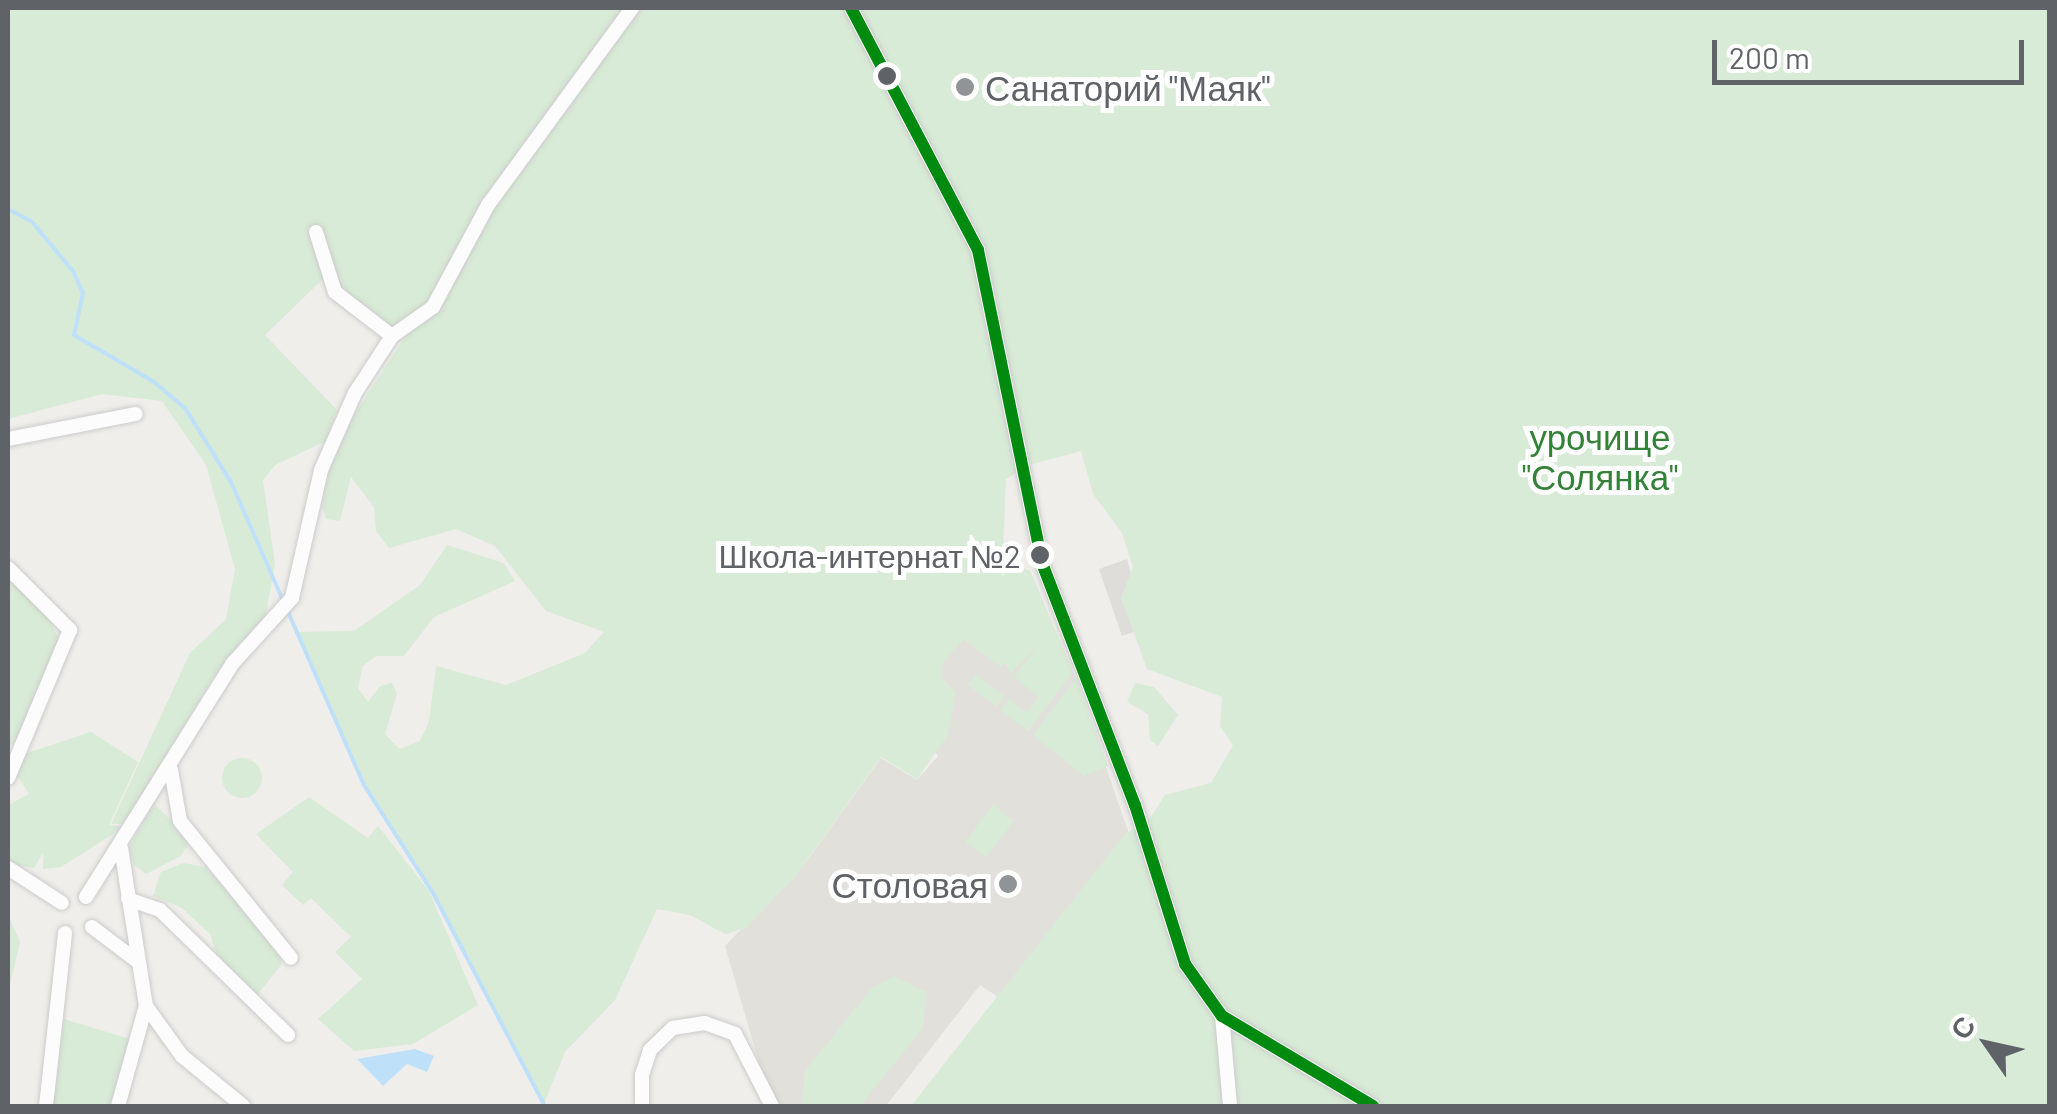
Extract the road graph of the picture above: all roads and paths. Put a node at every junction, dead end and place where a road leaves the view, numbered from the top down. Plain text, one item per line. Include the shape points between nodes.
1 (632, 8) edge
2 (851, 8) edge
3 (316, 232) dead end
4 (392, 336) junction
5 (136, 414) dead end
6 (8, 440) edge
7 (8, 568) edge
8 (172, 764) junction
9 (8, 778) edge
10 (121, 847) junction
11 (8, 868) edge
12 (86, 897) dead end
13 (128, 899) junction
14 (62, 904) dead end
15 (92, 927) dead end
16 (65, 933) dead end
17 (291, 958) dead end
18 (140, 965) junction
19 (146, 1006) junction
20 (1222, 1016) junction
21 (288, 1035) dead end
22 (46, 1106) edge
23 (118, 1106) edge
24 (243, 1106) edge
25 (642, 1106) edge
26 (772, 1106) edge
27 (1230, 1106) edge
28 (1374, 1106) edge

1 - 4 street via 488,205 440,297
2 - 20 street via 978,250 1042,563 1134,805 1185,964
3 - 4 street via 335,292
4 - 8 street via 355,392 328,454 292,598 233,664
5 - 6 street
7 - 9 street via 45,599 70,630 70,642
8 - 10 street
8 - 17 street via 180,820
10 - 12 street
10 - 13 street
11 - 14 street
13 - 18 street
13 - 21 street via 160,910
15 - 18 street
16 - 22 street
18 - 19 street
19 - 23 street
19 - 24 street via 182,1056
20 - 27 street
20 - 28 street
25 - 26 street via 650,1050 687,1023 735,1034

